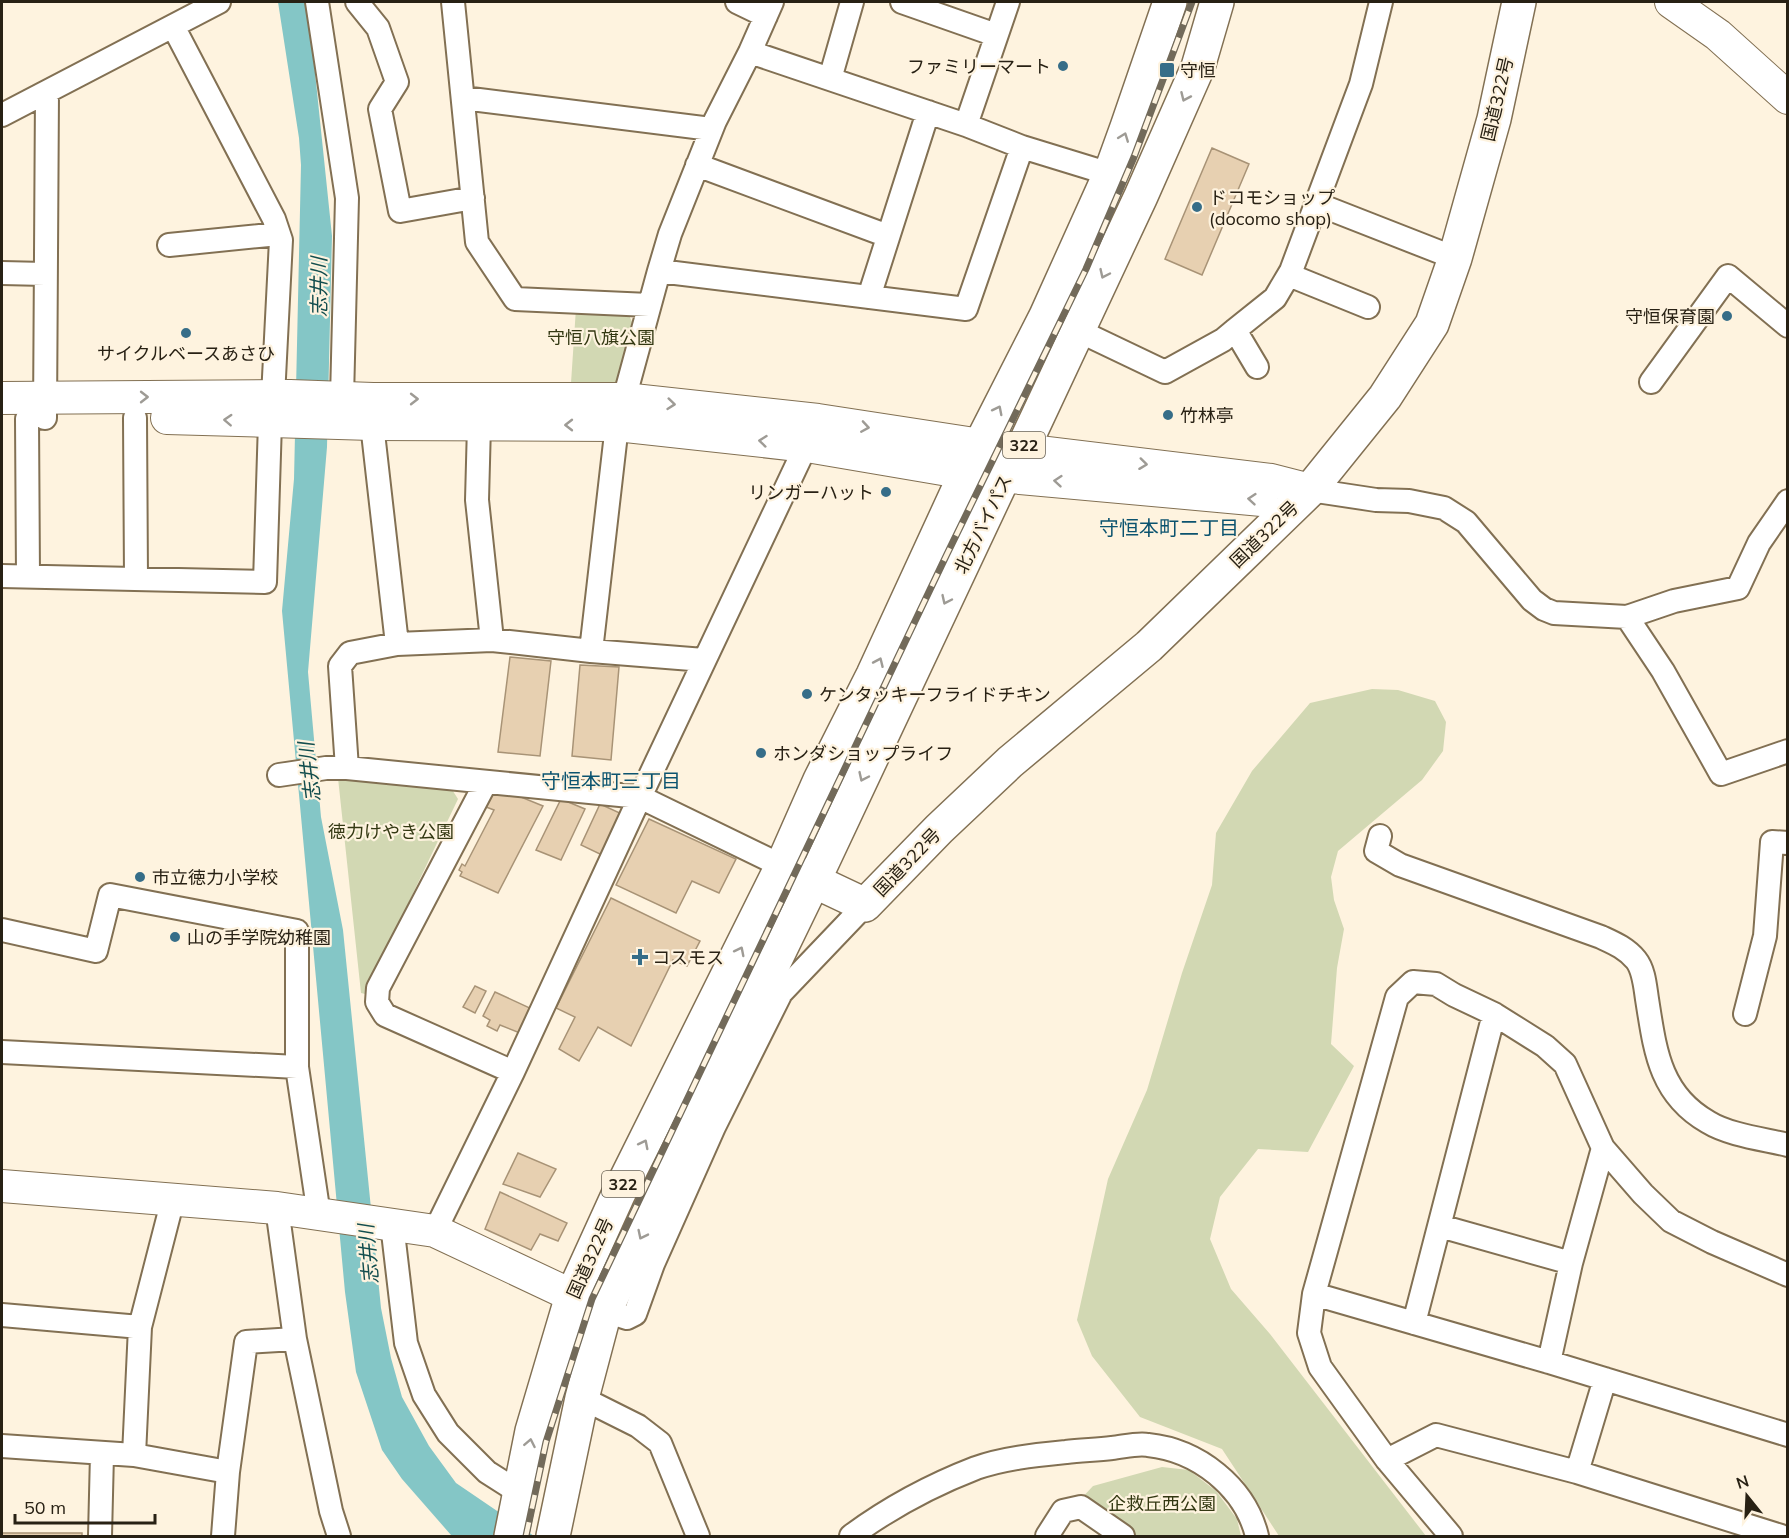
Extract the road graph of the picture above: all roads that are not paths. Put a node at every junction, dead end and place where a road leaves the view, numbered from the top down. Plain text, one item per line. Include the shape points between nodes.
1 (219, 2) edge
2 (317, 2) edge
3 (357, 2) edge
4 (453, 2) edge
5 (737, 2) edge
6 (852, 2) edge
7 (902, 2) edge
8 (1008, 2) edge
9 (1170, 2) edge
10 (1217, 2) edge
11 (1381, 2) edge
12 (1519, 2) edge
13 (1671, 2) edge
14 (769, 9) edge
15 (173, 26) junction
16 (996, 35) junction
17 (750, 52) junction
18 (830, 80) junction
19 (1784, 87) edge
20 (47, 92) junction
21 (463, 98) junction
22 (928, 112) junction
23 (2, 115) edge
24 (966, 125) junction
25 (711, 129) junction
26 (1022, 147) junction
27 (697, 165) junction
28 (1110, 174) junction
29 (473, 198) junction
30 (1317, 204) junction
31 (279, 234) junction
32 (888, 236) junction
33 (169, 244) dead end
34 (1455, 258) junction
35 (659, 270) junction
36 (2, 273) edge
37 (45, 274) junction
38 (1289, 274) junction
39 (869, 297) junction
40 (650, 305) junction
41 (1368, 307) dead end
42 (1788, 326) edge
43 (1077, 330) junction
44 (1235, 330) junction
45 (1257, 367) dead end
46 (1651, 382) dead end
47 (2, 398) edge
48 (338, 407) junction
49 (280, 409) junction
50 (373, 412) junction
51 (621, 412) junction
52 (30, 413) edge
53 (135, 418) junction
54 (479, 425) junction
55 (812, 433) junction
56 (973, 459) junction
57 (1013, 463) junction
58 (1310, 490) junction
59 (1788, 501) edge
60 (2, 576) edge
61 (28, 576) junction
62 (136, 578) junction
63 (1627, 617) junction
64 (492, 640) junction
65 (397, 644) junction
66 (591, 651) junction
67 (704, 660) junction
68 (1788, 751) edge
69 (336, 768) junction
70 (285, 775) dead end
71 (486, 782) junction
72 (640, 797) junction
73 (1380, 836) dead end
74 (1788, 843) edge
75 (782, 867) junction
76 (813, 880) junction
77 (865, 905) junction
78 (2, 930) edge
79 (1494, 1014) junction
80 (1745, 1014) dead end
81 (2, 1052) edge
82 (297, 1067) junction
83 (513, 1072) junction
84 (1788, 1145) edge
85 (1603, 1148) junction
86 (2, 1186) edge
87 (173, 1199) junction
88 (277, 1208) junction
89 (319, 1215) junction
90 (387, 1224) junction
91 (1440, 1226) junction
92 (435, 1231) junction
93 (1571, 1263) junction
94 (1788, 1275) edge
95 (1314, 1294) junction
96 (572, 1296) junction
97 (605, 1311) junction
98 (2, 1315) edge
99 (1414, 1323) junction
100 (140, 1327) junction
101 (295, 1339) junction
102 (1549, 1362) junction
103 (1605, 1379) junction
104 (582, 1398) junction
105 (1788, 1435) edge
106 (2, 1446) edge
107 (102, 1454) junction
108 (134, 1455) junction
109 (1388, 1460) junction
110 (228, 1472) junction
111 (1577, 1472) junction
112 (515, 1517) edge
113 (1788, 1530) edge
114 (100, 1536) edge
115 (223, 1536) edge
116 (339, 1536) edge
117 (554, 1536) edge
118 (698, 1536) edge
119 (851, 1536) edge
120 (1047, 1536) edge
121 (1123, 1536) edge
122 (1257, 1536) edge
123 (1451, 1536) edge
124 (1783, 1536) edge

1 - 15 street
2 - 48 street via 347,198
3 - 29 street via 378,28 397,82 380,109 400,211
4 - 21 street
5 - 14 street
6 - 18 street
7 - 16 street
8 - 16 street
28 -> 9 highway, 北方バイパス / 322
10 -> 43 highway, 北方バイパス / 322 via 1198,67
11 - 30 street via 1361,84
12 - 34 highway, 国道322号 via 1494,119
13 - 19 street
14 - 17 street
15 - 20 street
15 - 31 street
16 - 24 street
17 - 18 street
17 - 25 street
18 - 22 street
20 - 23 street
20 - 37 street
21 - 25 street
21 - 29 street
22 - 24 street
22 - 32 street
24 - 26 street
25 - 27 street
26 - 28 street
26 - 39 street via 966,309
27 - 32 street
27 - 35 street
56 -> 28 highway, 北方バイパス / 322 via 1046,316
29 - 40 street via 477,242 515,299
30 - 34 street
30 - 38 street
31 - 33 street
31 - 49 street
32 - 39 street
34 - 58 highway, 国道322号 via 1432,324 1385,397
35 - 39 street
35 - 40 street
36 - 37 street
37 - 52 street
38 - 41 street
38 - 44 street via 1275,298
40 - 51 street
42 - 46 street via 1728,276
43 - 44 street via 1165,372
43 - 57 highway, 北方バイパス / 322
44 - 45 street
47 - 52 street
48 - 49 street
48 - 50 street
52 -> 49 street
49 -> 53 street
49 - 62 street via 265,582
50 -> 51 street
50 - 54 street
50 - 65 street
51 -> 54 street
51 - 55 street
51 - 66 street
52 - 53 street
52 - 61 street
53 - 62 street
54 - 64 street via 477,500
55 - 56 street
55 - 67 street
56 - 57 street
75 -> 56 highway, 北方バイパス / 322
57 - 58 street via 1271,480
57 -> 76 highway, 北方バイパス / 322
58 - 63 street via 1444,508 1466,522 1537,604 1554,613
58 - 77 highway, 国道322号 via 1149,646 1010,762
59 - 63 street via 1759,543 1738,588
60 - 61 street
61 - 62 street
63 - 68 street via 1663,671 1721,774
64 - 65 street
64 - 66 street
65 - 69 street via 350,653 340,666
66 - 67 street
67 - 72 street
69 - 70 street
69 - 71 street
71 - 72 street
71 - 83 street via 378,988 377,1002 385,1015
72 - 75 street
72 - 83 street
73 - 84 street via 1376,851 1400,865 1624,948 1637,961 1644,977 1658,1061 1678,1098 1709,1123
74 - 80 street via 1772,842 1765,936
75 - 76 highway, 国道322号
96 -> 75 highway, 国道322号 / 322 via 618,1195
76 - 77 highway, 国道322号
76 -> 97 highway, 国道322号 / 322
77 - 97 street via 781,993 652,1264 635,1314 627,1318
78 - 82 street via 96,951 110,895 297,932
79 - 85 street via 1545,1046 1565,1065
79 - 91 street
79 - 95 street via 1436,984 1413,982 1397,997
81 - 82 street
82 - 89 street
83 - 92 street
85 - 93 street
85 - 94 street via 1671,1221
86 - 87 street
87 - 88 street
87 - 100 street
88 - 89 street
88 - 101 street
89 - 90 street
90 - 92 street
90 - 112 street via 406,1343 424,1395 448,1433 487,1472
91 - 93 street
91 - 99 street
92 - 96 street
93 - 102 street
95 - 99 street
95 - 109 street via 1309,1333 1320,1367
96 - 97 street
112 -> 96 highway, 国道322号 / 322 via 532,1431
97 - 104 highway, 国道322号 / 322
98 - 100 street
99 - 102 street
100 - 108 street
101 - 110 street via 246,1342
101 - 116 street
102 - 103 street
103 - 105 street
103 - 111 street
104 - 117 highway, 国道322号 / 322
104 - 118 street via 638,1426 660,1443
106 - 107 street
107 - 108 street
107 - 114 street
108 - 110 street
109 - 111 street via 1436,1435
109 - 123 street
110 - 115 street
111 - 124 street
113 - 124 street
119 - 122 street via 910,1498 977,1468 1014,1458 1147,1444 1194,1458 1215,1472 1239,1497
120 - 121 street via 1063,1511 1081,1507

